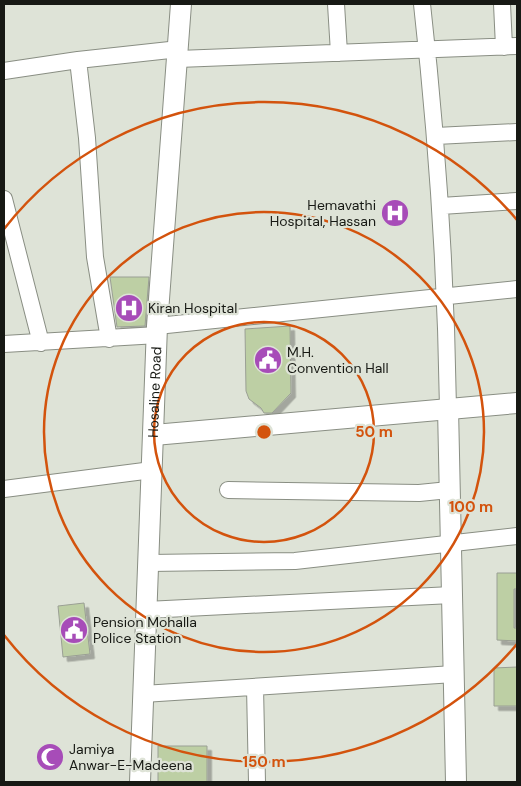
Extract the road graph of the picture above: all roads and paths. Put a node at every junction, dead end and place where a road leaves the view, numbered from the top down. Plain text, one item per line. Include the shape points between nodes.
1 (181, 4) edge
2 (336, 4) edge
3 (422, 4) edge
4 (502, 4) edge
5 (511, 46) edge
6 (427, 51) junction
7 (339, 53) junction
8 (178, 54) junction
9 (78, 60) junction
10 (4, 71) edge
11 (517, 132) edge
12 (436, 136) junction
13 (4, 199) edge
14 (517, 201) edge
15 (441, 206) junction
16 (517, 289) edge
17 (446, 295) junction
18 (158, 331) junction
19 (109, 339) junction
20 (40, 343) junction
21 (4, 344) edge
22 (517, 403) edge
23 (448, 408) junction
24 (154, 435) junction
25 (152, 470) junction
26 (4, 489) edge
27 (228, 490) dead end
28 (449, 490) junction
29 (517, 536) edge
30 (451, 542) junction
31 (149, 563) junction
32 (452, 594) junction
33 (146, 610) junction
34 (454, 674) junction
35 (255, 687) junction
36 (142, 694) junction
37 (140, 782) edge
38 (257, 782) edge
39 (456, 782) edge

1 - 8 street, Hosaline Road
2 - 7 street
3 - 6 street
4 - 5 street
5 - 6 street
6 - 7 street
6 - 12 street
7 - 8 street
8 - 9 street
8 - 18 street, Hosaline Road
9 - 10 street
9 - 19 street via 95,257
11 - 12 street
12 - 15 street
13 - 20 street
14 - 15 street
15 - 17 street
16 - 17 street
17 - 18 street
17 - 23 street
18 - 19 street
18 - 24 street, Hosaline Road
19 - 20 street
20 - 21 street
22 - 23 street
23 - 24 street
23 - 28 street
24 - 25 street, Hosaline Road
25 - 26 street
25 - 31 street, Hosaline Road
27 - 28 street via 419,493
28 - 30 street
29 - 30 street
30 - 31 street via 295,561
30 - 32 street
31 - 33 street, Hosaline Road
32 - 33 street
32 - 34 street
33 - 36 street, Hosaline Road
34 - 35 street
34 - 39 street
35 - 36 street
35 - 38 street
36 - 37 street, Hosaline Road

